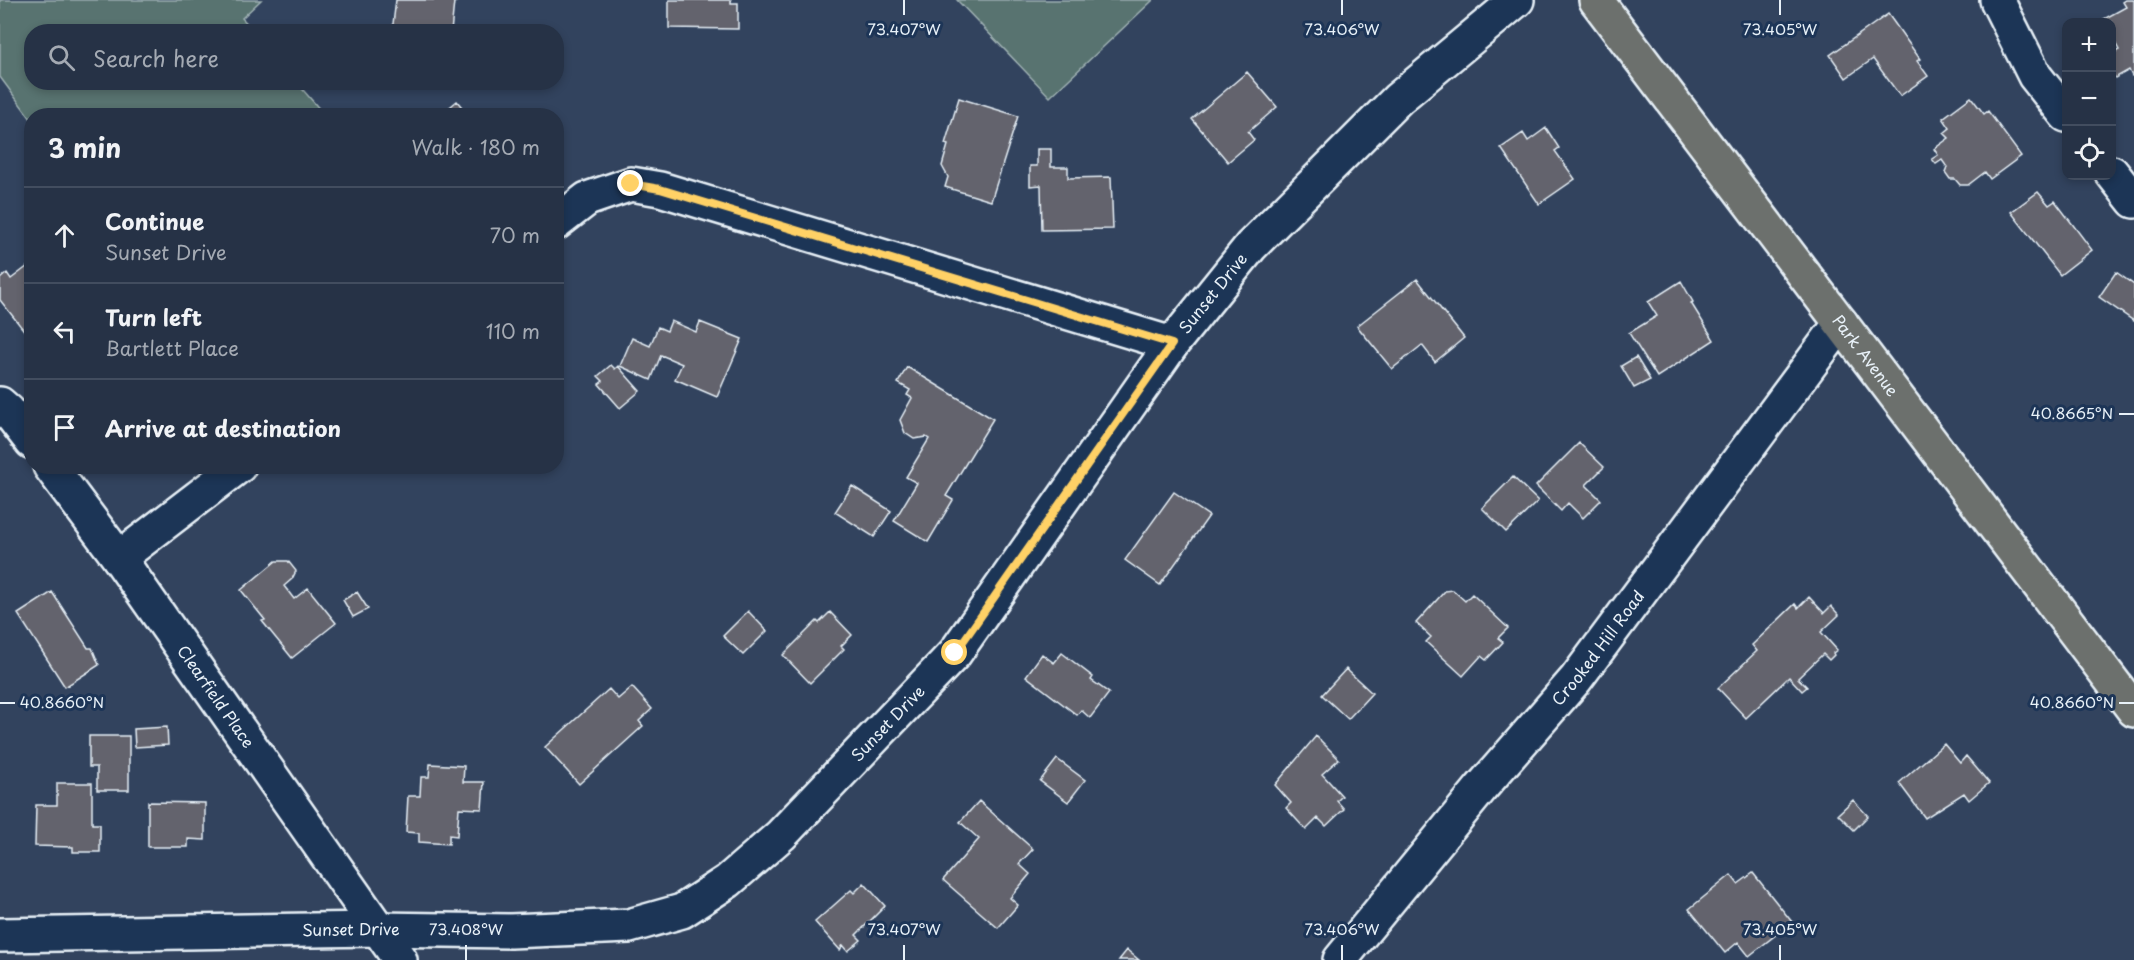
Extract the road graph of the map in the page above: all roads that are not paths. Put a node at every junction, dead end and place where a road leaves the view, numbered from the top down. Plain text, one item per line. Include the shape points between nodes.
1 (1517, 0) edge
2 (1596, 0) edge
3 (1971, 0) edge
4 (1997, 0) edge
5 (2035, 76) junction
6 (2062, 109) edge
7 (2116, 178) edge
8 (2134, 201) edge
9 (564, 217) edge
10 (1841, 322) junction
11 (1172, 344) junction
12 (0, 404) edge
13 (24, 432) edge
14 (56, 474) edge
15 (229, 474) edge
16 (119, 558) junction
17 (2134, 710) edge
18 (377, 929) junction
19 (0, 935) edge
20 (400, 960) edge
21 (1340, 960) edge

1 - 11 street, Sunset Drive via 1398,99 1251,246
2 - 10 main road, Park Avenue
3 - 5 street
4 - 5 street
5 - 6 street
7 - 8 street
9 - 11 street via 587,199 631,184 660,189
10 - 17 main road, Park Avenue
10 - 21 street, Crooked Hill Road via 1576,679
11 - 18 street, Sunset Drive via 955,653 781,835 728,881 682,911 628,926 510,931
12 - 13 street
14 - 16 street, Clearfield Place
15 - 16 street
16 - 18 street, Clearfield Place
18 - 19 street, Sunset Drive
18 - 20 street, Clearfield Place

